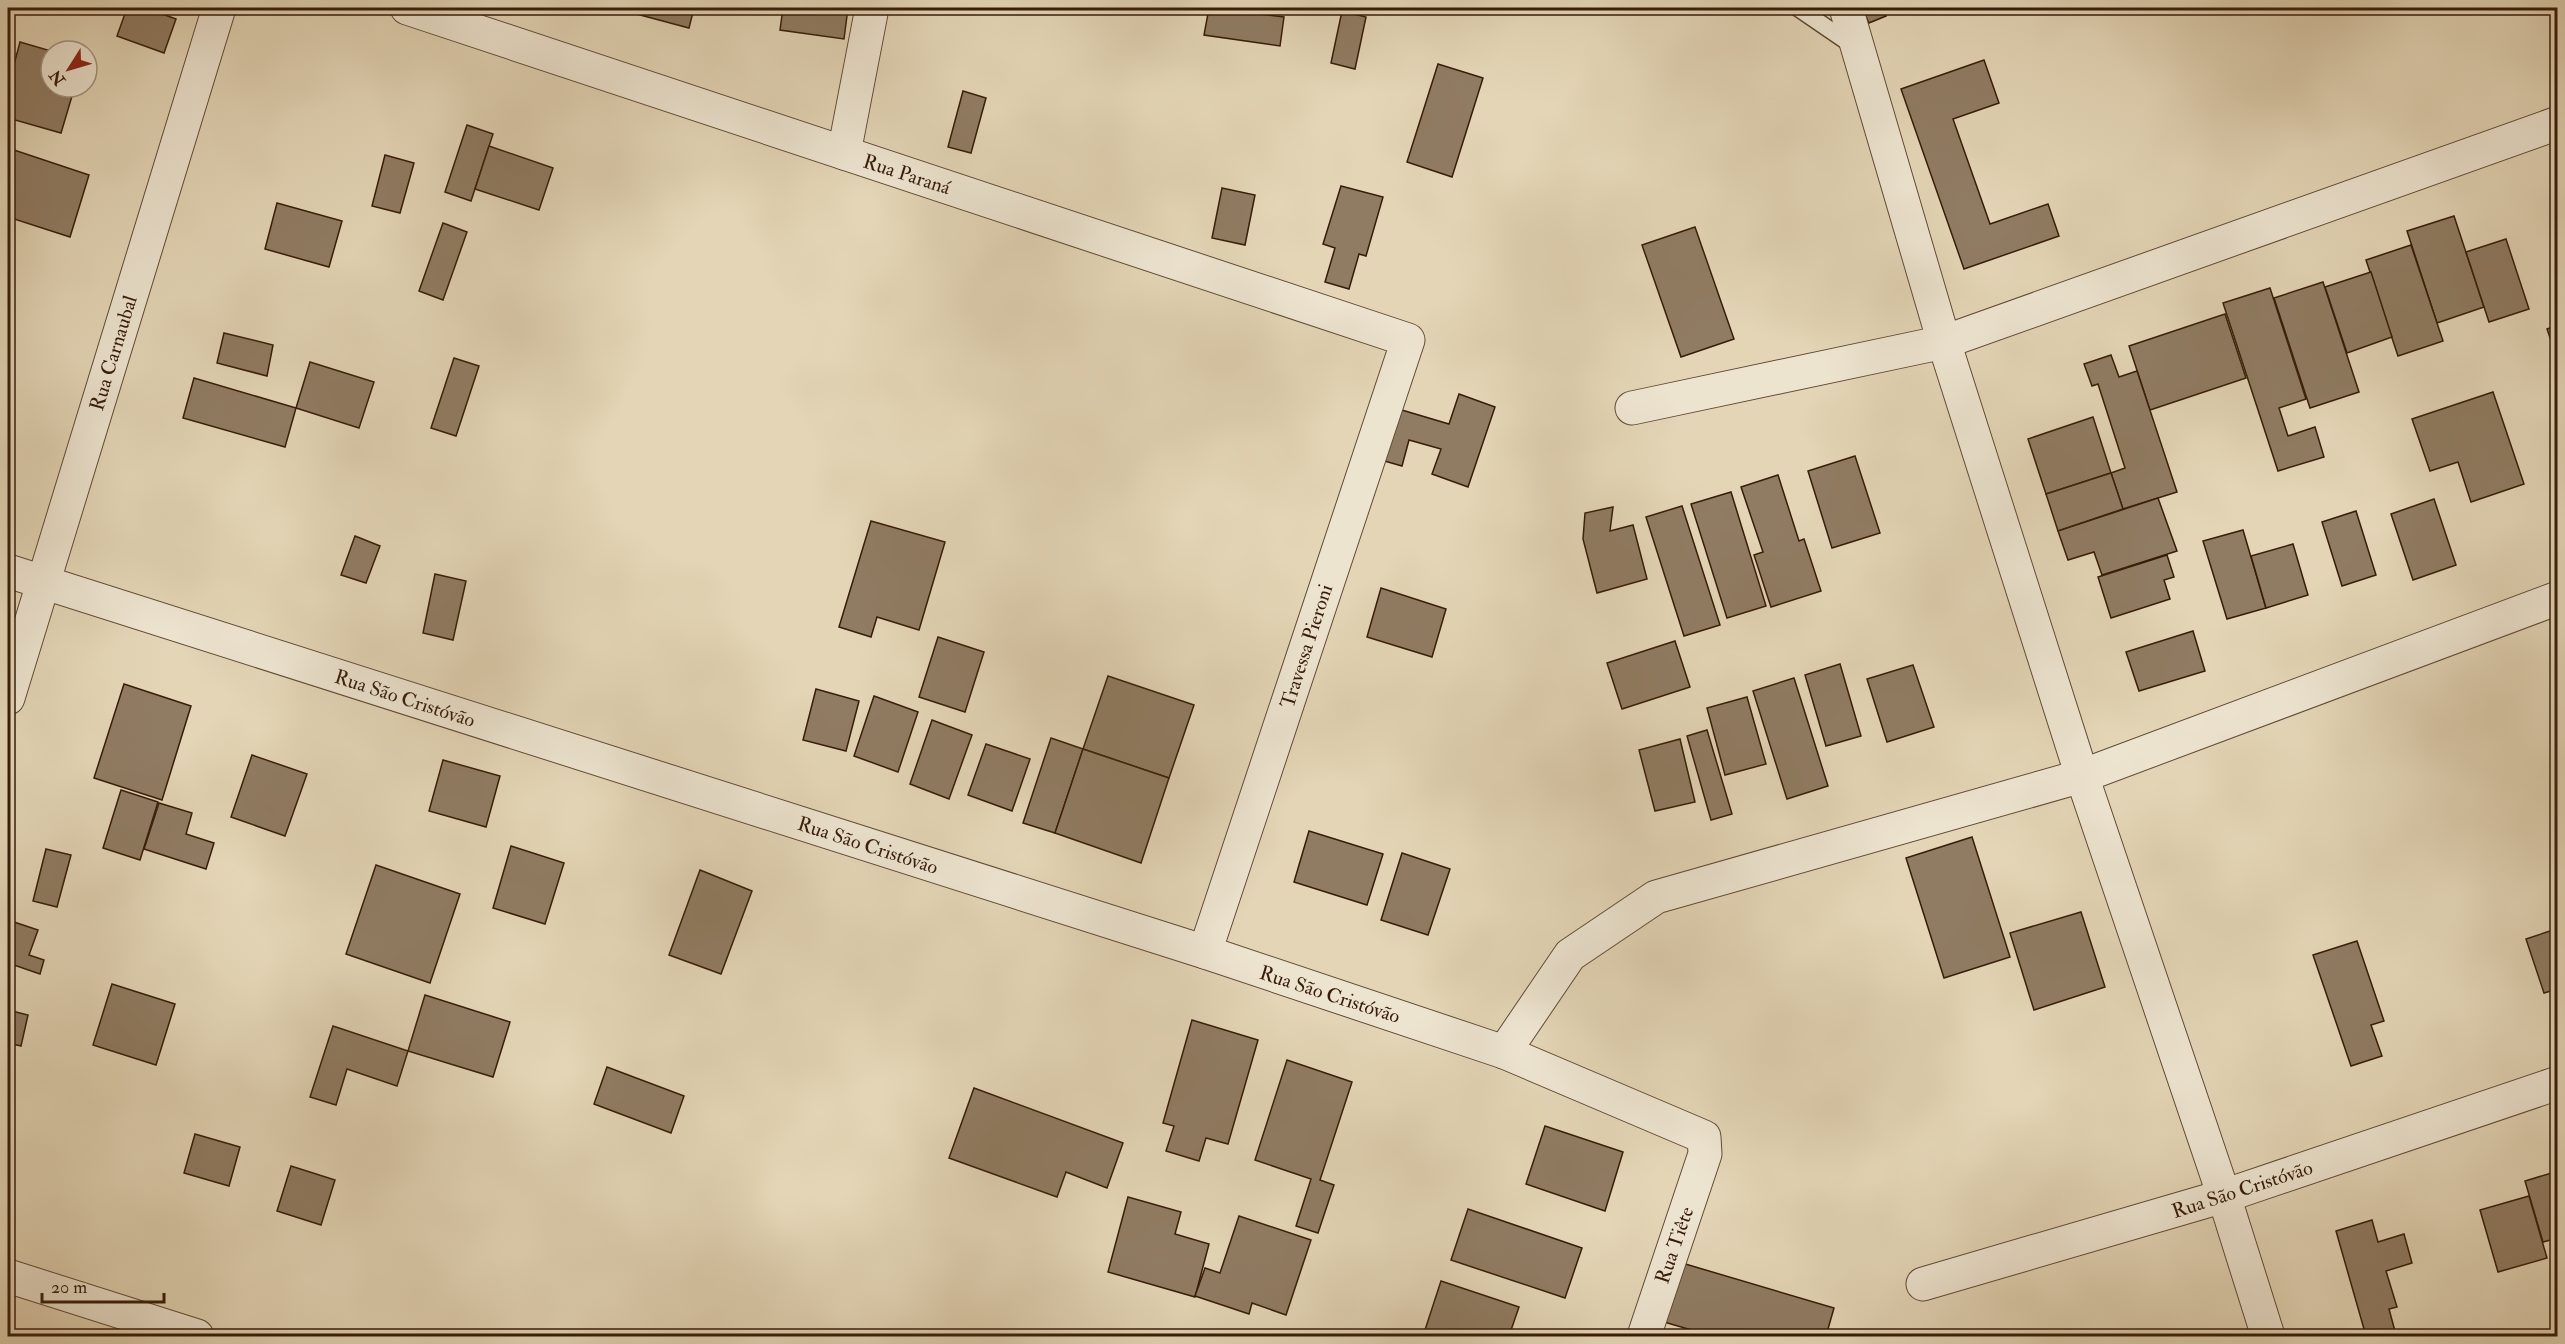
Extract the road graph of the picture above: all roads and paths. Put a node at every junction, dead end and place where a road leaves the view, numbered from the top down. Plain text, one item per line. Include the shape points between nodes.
1 (219, 8) edge
2 (407, 8) edge
3 (872, 8) edge
4 (1798, 8) edge
5 (1846, 8) edge
6 (1860, 51) junction
7 (2558, 123) edge
8 (844, 153) junction
9 (1408, 340) joint
10 (1944, 342) junction
11 (1632, 408) dead end
12 (8, 571) edge
13 (43, 583) junction
14 (2558, 598) edge
15 (8, 698) edge
16 (2082, 776) junction
17 (1205, 952) junction
18 (1504, 1052) junction
19 (2558, 1083) edge
20 (1705, 1154) joint
21 (2224, 1197) junction
22 (8, 1276) edge
23 (1923, 1284) dead end
24 (197, 1336) edge
25 (1644, 1336) edge
26 (2268, 1336) edge

1 - 13 street, Rua Carnaubal
2 - 8 street, Rua Paraná
3 - 8 street
4 - 6 lane
5 - 6 street
6 - 10 street
7 - 10 street
8 - 9 street, Rua Paraná
9 - 17 street, Travessa Pieroni
10 - 11 street
10 - 16 street
12 - 13 street, Rua São Cristóvão
13 - 15 street, Rua Carnaubal
13 - 17 street, Rua São Cristóvão
14 - 16 street
16 - 18 street via 1656,897 1570,955
16 - 21 street
17 - 18 street, Rua São Cristóvão
18 - 20 street, Rua São Cristóvão via 1704,1137
19 - 21 street, Rua São Cristóvão
20 - 25 street, Rua Tiête
21 - 23 street, Rua São Cristóvão
21 - 26 street
22 - 24 street

